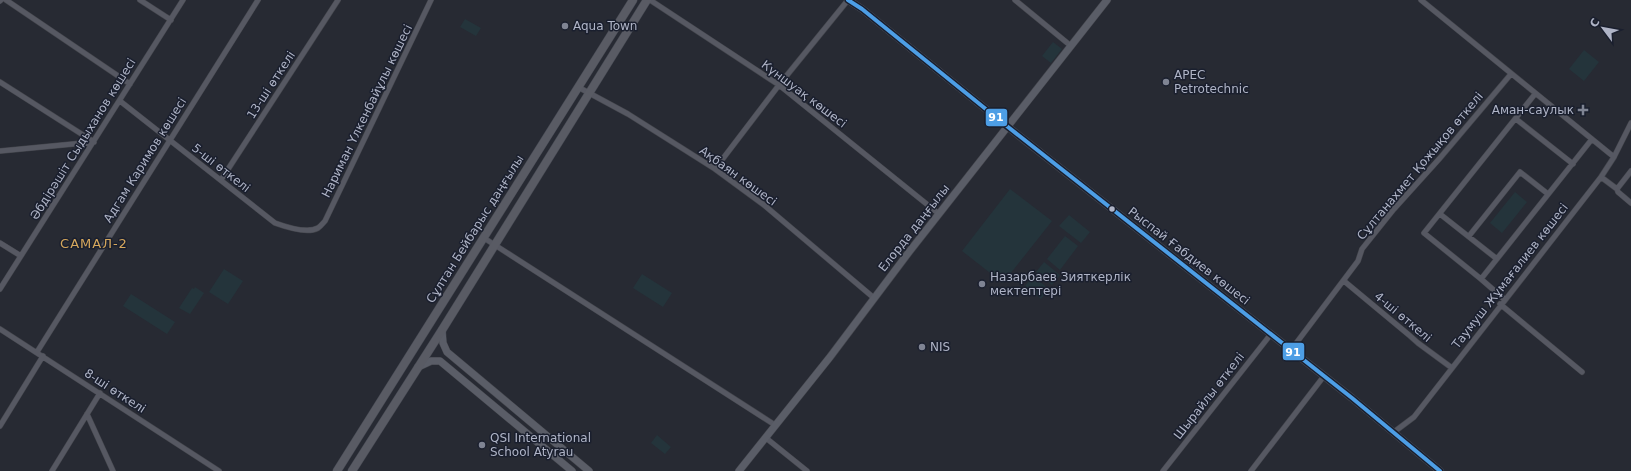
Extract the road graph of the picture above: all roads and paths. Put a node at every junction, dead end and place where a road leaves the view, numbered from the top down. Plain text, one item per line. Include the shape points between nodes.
1 (6, 0) edge
2 (140, 0) edge
3 (183, 0) edge
4 (258, 0) edge
5 (338, 0) edge
6 (633, 0) edge
7 (647, 0) edge
8 (650, 0) edge
9 (848, 0) edge
10 (1015, 0) edge
11 (1107, 0) edge
12 (1421, 0) edge
13 (429, 1) edge
14 (171, 20) junction
15 (1071, 46) junction
16 (1511, 74) junction
17 (0, 82) edge
18 (130, 84) junction
19 (779, 85) junction
20 (578, 87) junction
21 (590, 93) junction
22 (1535, 94) junction
23 (120, 101) junction
24 (1516, 119) junction
25 (1631, 123) edge
26 (1008, 127) junction
27 (1592, 139) junction
28 (169, 140) junction
29 (94, 142) junction
30 (0, 151) edge
31 (1614, 157) junction
32 (1573, 164) junction
33 (716, 169) junction
34 (1631, 171) edge
35 (1601, 177) junction
36 (221, 180) junction
37 (1618, 189) junction
38 (1548, 194) junction
39 (1631, 203) edge
40 (939, 214) junction
41 (1440, 214) junction
42 (318, 228) joint
43 (1469, 236) junction
44 (484, 238) junction
45 (0, 244) edge
46 (495, 245) junction
47 (21, 256) junction
48 (1497, 259) junction
49 (1481, 279) junction
50 (1344, 281) junction
51 (0, 289) edge
52 (874, 298) junction
53 (1504, 299) junction
54 (1500, 304) junction
55 (0, 328) edge
56 (442, 330) junction
57 (1271, 334) junction
58 (1290, 350) junction
59 (36, 352) junction
60 (43, 356) junction
61 (418, 367) junction
62 (1452, 368) junction
63 (1582, 372) dead end
64 (1324, 376) junction
65 (100, 393) junction
66 (87, 414) junction
67 (0, 426) edge
68 (775, 426) junction
69 (1394, 432) junction
70 (766, 438) junction
71 (52, 471) edge
72 (113, 471) edge
73 (219, 471) edge
74 (337, 471) edge
75 (352, 471) edge
76 (572, 471) edge
77 (589, 471) edge
78 (739, 471) edge
79 (807, 471) edge
80 (1163, 471) edge
81 (1251, 471) edge
82 (1440, 471) edge

1 - 18 street
2 - 14 street
3 - 14 street, Әбдірәшіт Сыдыханов көшесі
4 - 28 street, Адгам Каримов көшесі
5 - 36 street, 13-ші өткелі
6 - 20 main road, Сұлтан Бейбарыс даңғылы
7 - 21 main road, Сұлтан Бейбарыс даңғылы
8 - 19 street, Күншуақ көшесі
9 - 19 street
9 - 26 street, Рыспай Ғабдиев көшесі
10 - 15 street
11 - 15 street, Елорда даңғылы
12 - 16 street
13 - 42 street, Нариман Үлкенбайұлы көшесі via 325,221
14 - 18 street, Әбдірәшіт Сыдыханов көшесі
15 - 26 street, Елорда даңғылы
16 - 22 street
16 - 50 street, Сұлтанахмет Қожықов өткелі via 1394,209 1362,249 1358,261
17 - 29 street
18 - 23 street, Әбдірәшіт Сыдыханов көшесі
19 - 33 street
19 - 40 street, Күншуақ көшесі
20 - 21 street, Ақбаян көшесі
20 - 44 main road, Сұлтан Бейбарыс даңғылы
21 - 33 street, Ақбаян көшесі
21 - 46 main road, Сұлтан Бейбарыс даңғылы
22 - 24 street
22 - 27 street
23 - 28 street, 5-ші өткелі
23 - 29 street, Әбдірәшіт Сыдыханов көшесі
24 - 32 street
24 - 41 street
25 - 31 street, Таумуш Жұмағалиев көшесі
26 - 40 street, Елорда даңғылы
26 - 57 street, Рыспай Ғабдиев көшесі
27 - 31 street
27 - 32 street
28 - 36 street, 5-ші өткелі
28 - 59 street, Адгам Каримов көшесі
29 - 30 street
29 - 47 street, Әбдірәшіт Сыдыханов көшесі
31 - 35 street, Таумуш Жұмағалиев көшесі
32 - 38 street
33 - 52 street, Ақбаян көшесі via 764,205
34 - 37 street
35 - 37 street
35 - 53 street, Таумуш Жұмағалиев көшесі
36 - 42 street, 5-ші өткелі via 275,223 304,230
37 - 39 street via 1618,192
38 - 43 street via 1520,172
38 - 48 street
40 - 52 street, Елорда даңғылы
41 - 43 street
41 - 49 street via 1424,233
43 - 48 street
44 - 46 street
44 - 74 main road, Сұлтан Бейбарыс даңғылы
45 - 47 street
46 - 56 main road, Сұлтан Бейбарыс даңғылы
46 - 68 street
47 - 51 street, Әбдірәшіт Сыдыханов көшесі
48 - 49 street
49 - 53 street
50 - 58 street, Сұлтанахмет Қожықов өткелі
50 - 62 street, 4-ші өткелі via 1418,344
52 - 68 street, Елорда даңғылы
53 - 54 street, Таумуш Жұмағалиев көшесі
54 - 62 street, Таумуш Жұмағалиев көшесі
54 - 63 street
55 - 59 street, 8-ші өткелі
56 - 61 main road, Сұлтан Бейбарыс даңғылы
56 - 77 street via 446,352
57 - 58 street, Рыспай Ғабдиев көшесі
57 - 80 street, Шырайлы өткелі
58 - 64 street, Рыспай Ғабдиев көшесі
59 - 60 street, 8-ші өткелі
60 - 65 street, 8-ші өткелі
60 - 67 street
61 - 75 main road, Сұлтан Бейбарыс даңғылы
61 - 76 street via 431,361 440,361
62 - 69 street, Таумуш Жұмағалиев көшесі via 1414,417
64 - 69 street, Рыспай Ғабдиев көшесі
64 - 81 street
65 - 66 street
65 - 73 street, 8-ші өткелі
66 - 71 street
66 - 72 street
68 - 70 street, Елорда даңғылы
69 - 82 street, Рыспай Ғабдиев көшесі
70 - 78 street, Елорда даңғылы
70 - 79 street

